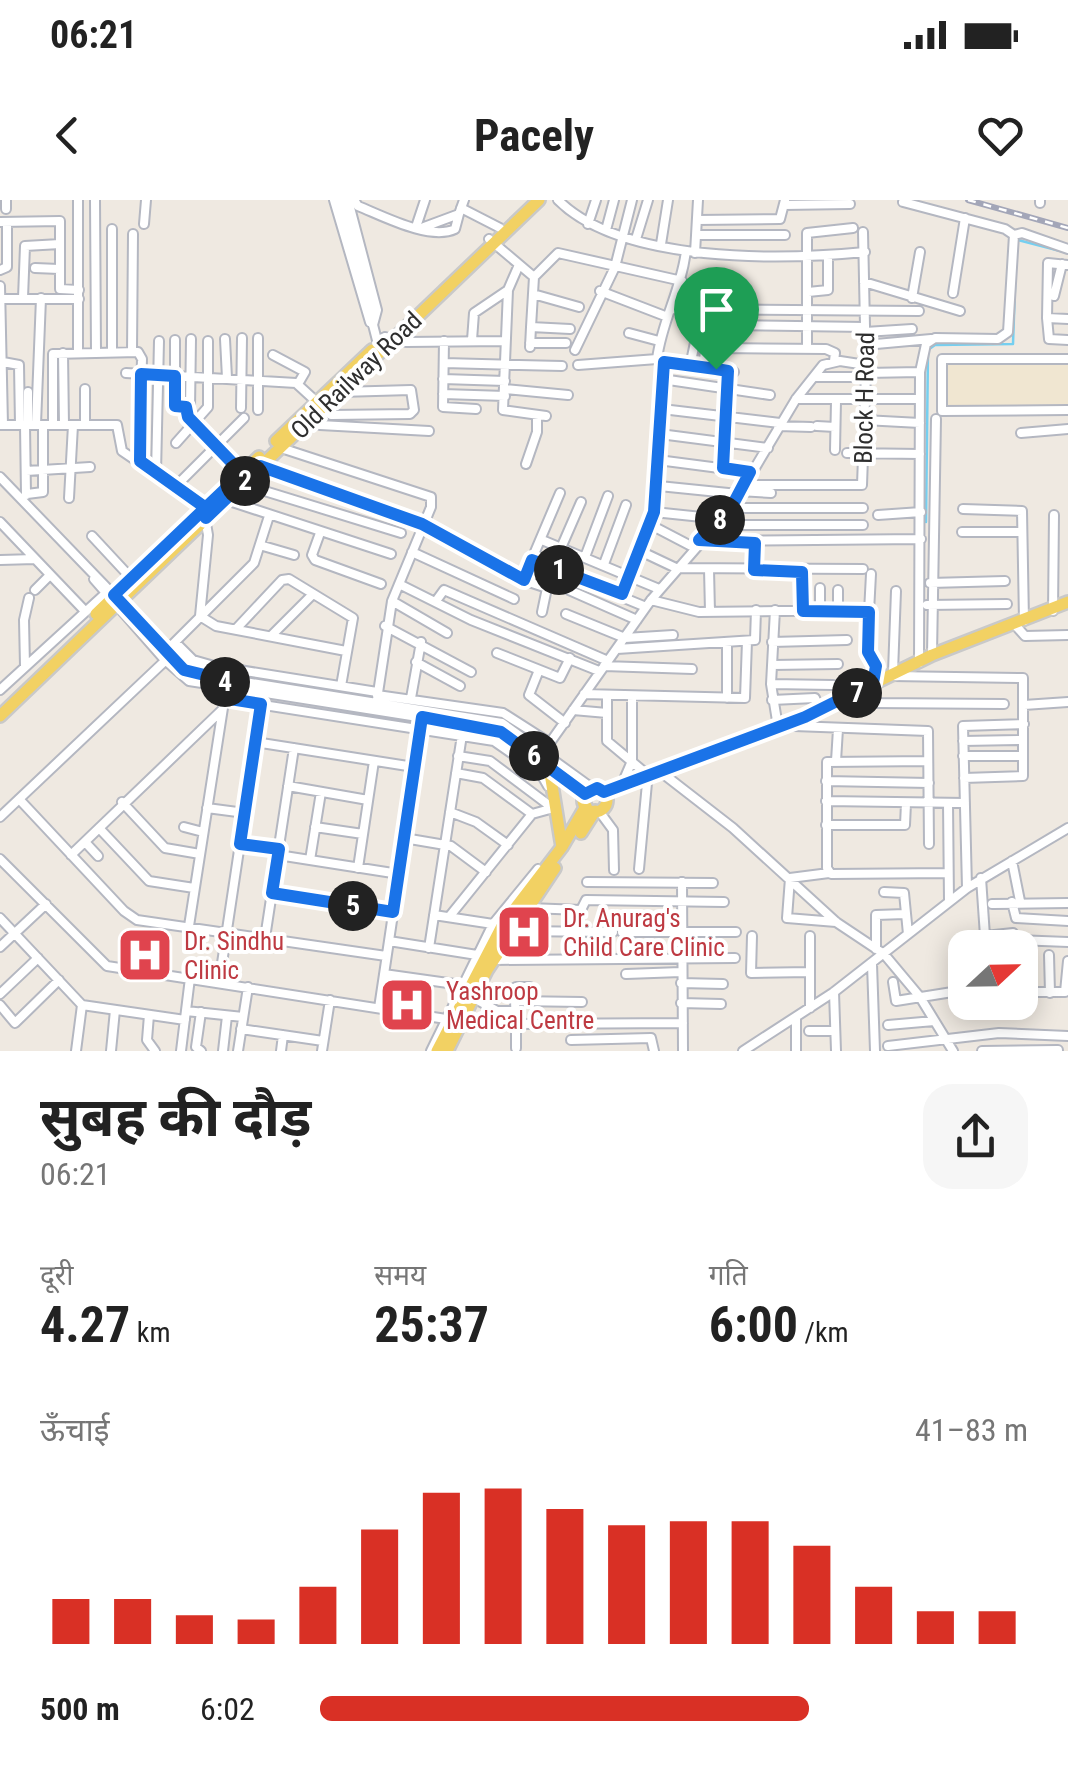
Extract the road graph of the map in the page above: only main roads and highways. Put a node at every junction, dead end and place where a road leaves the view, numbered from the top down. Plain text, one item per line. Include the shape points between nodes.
1 (530, 200) edge
2 (540, 200) edge
3 (491, 241) junction
4 (384, 344) junction
5 (316, 410) junction
6 (242, 478) junction
7 (205, 512) junction
8 (113, 600) junction
9 (1068, 605) edge
10 (1021, 622) junction
11 (920, 663) junction
12 (892, 675) junction
13 (859, 694) junction
14 (0, 708) edge
15 (0, 716) edge
16 (544, 759) road end
17 (648, 779) junction
18 (595, 800) junction
19 (562, 848) junction
20 (452, 1020) junction
21 (434, 1051) edge
22 (447, 1051) edge

1 - 3 main road, Old Railway Road
2 - 3 main road, Old Railway Road
3 - 4 main road, Old Railway Road
4 - 5 main road, Old Railway Road
4 - 5 main road, Old Railway Road
5 - 6 main road, Old Railway Road
5 - 6 main road, Old Railway Road
6 - 7 main road, Old Railway Road
6 - 7 main road, Old Railway Road via 226,500
7 - 8 main road, Old Railway Road
7 - 8 main road, Old Railway Road
8 - 14 main road, Old Railway Road via 89,611
8 - 15 main road, Old Railway Road
9 - 10 main road
10 - 11 main road
10 - 11 main road
11 - 12 main road
12 - 13 main road
12 - 13 main road
13 - 17 main road
13 - 17 main road via 794,726
16 - 19 main road
17 - 18 main road
17 - 18 main road
18 - 19 main road
18 - 20 main road via 474,998
19 - 20 main road via 504,924
20 - 21 main road
20 - 22 main road

